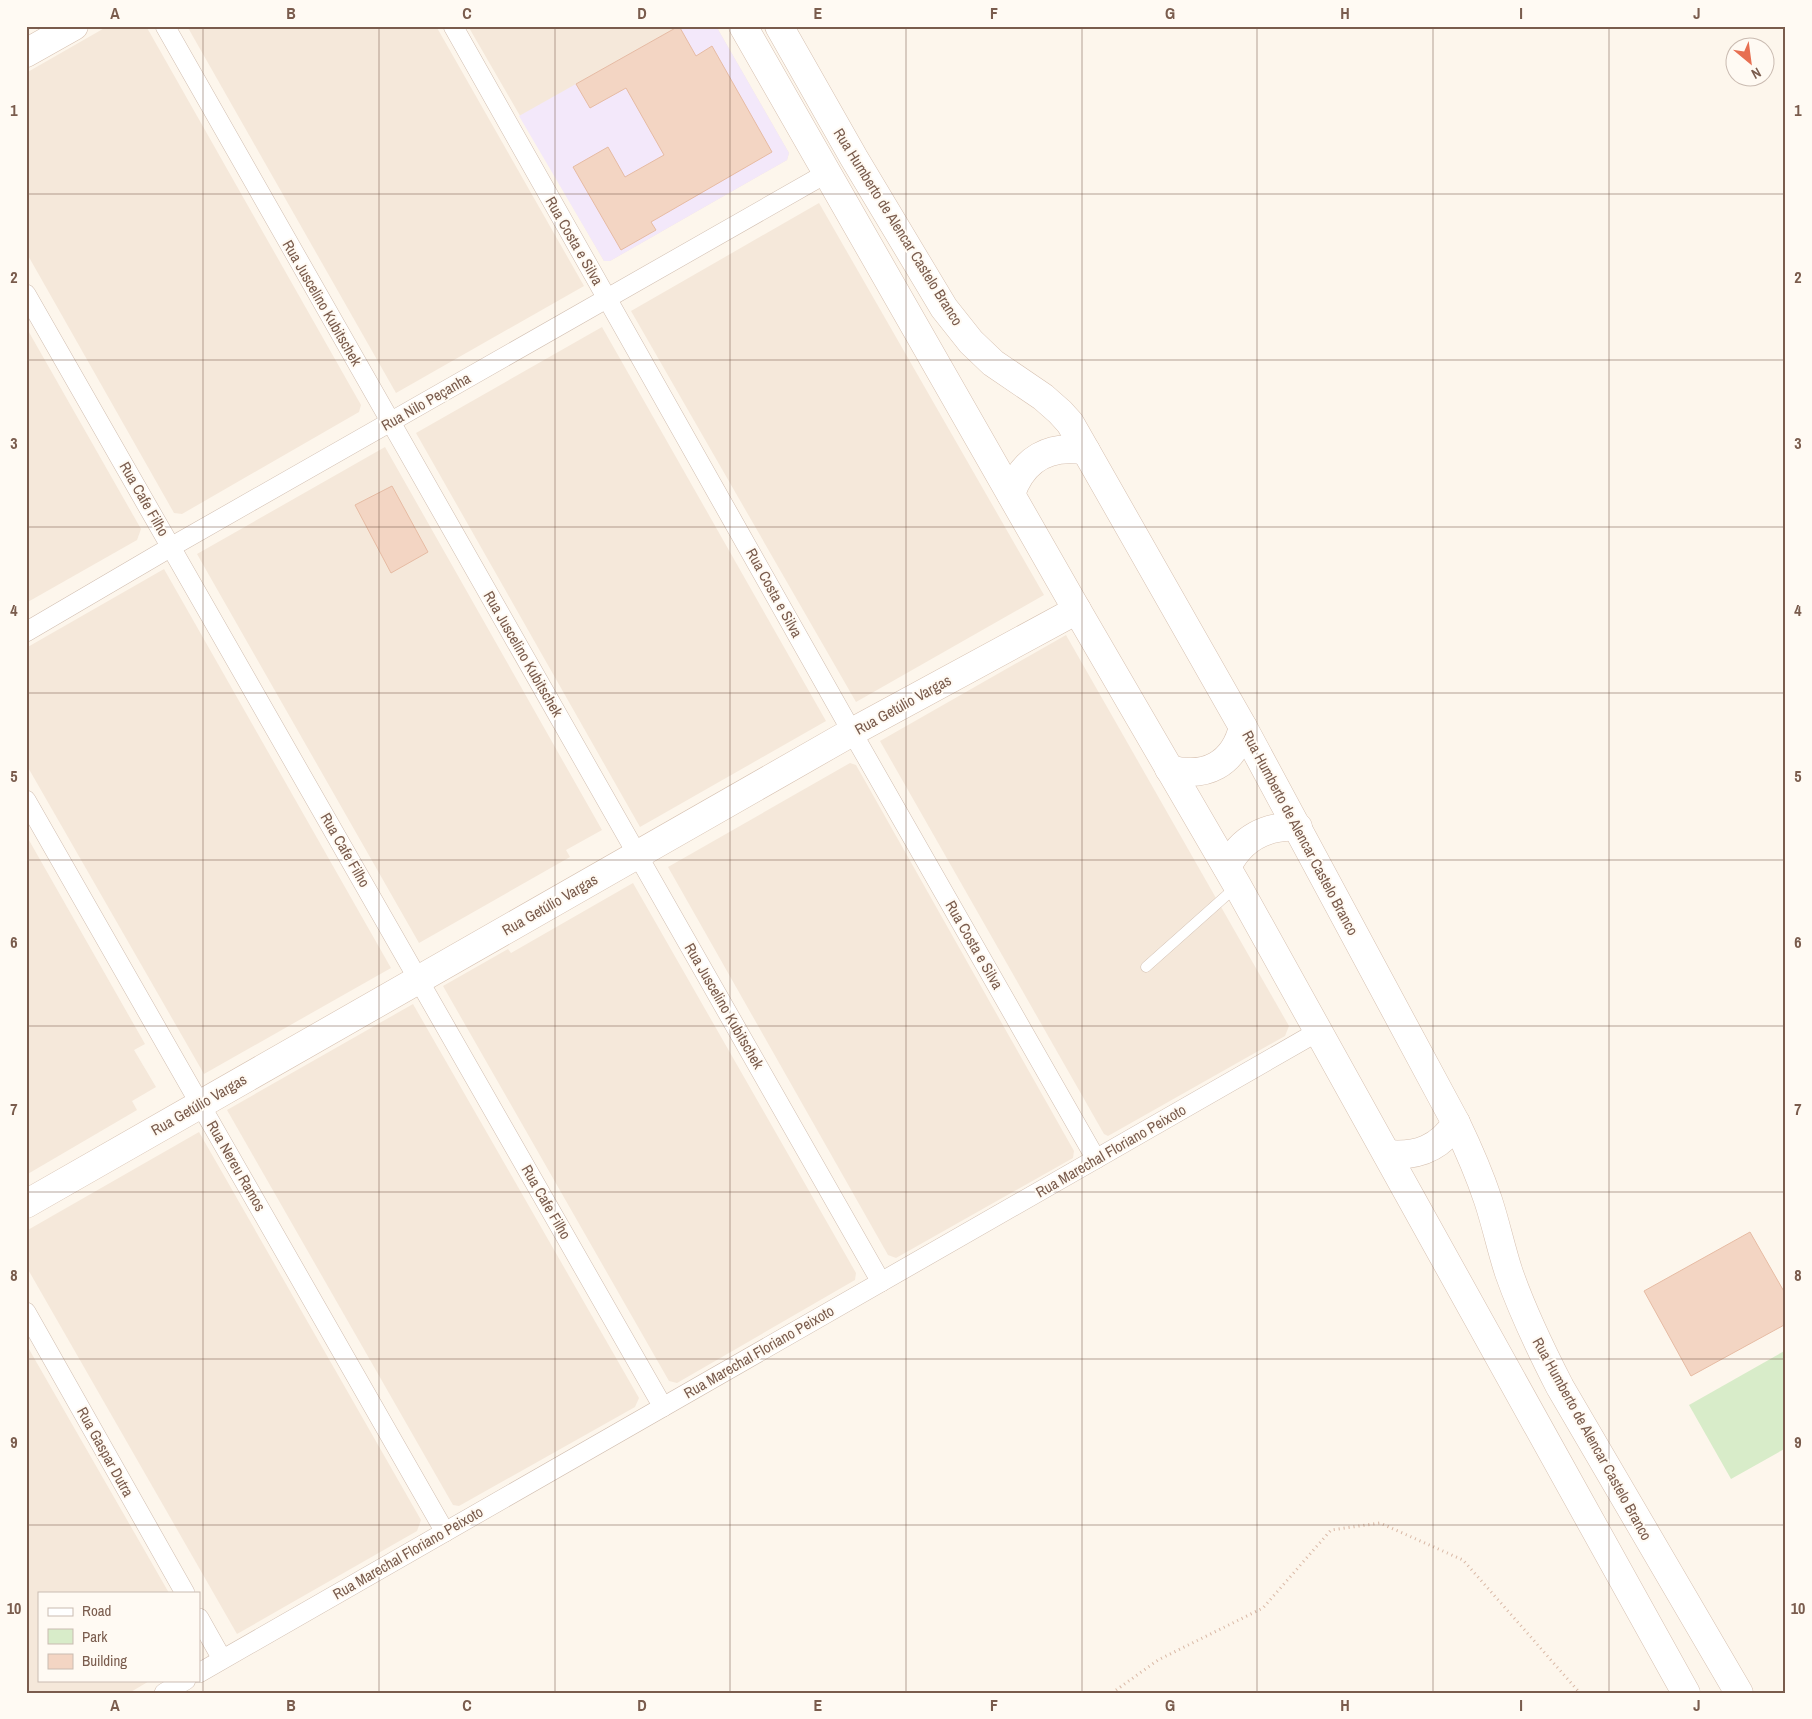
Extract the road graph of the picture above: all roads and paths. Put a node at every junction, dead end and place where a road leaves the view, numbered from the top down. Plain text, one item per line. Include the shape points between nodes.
1 (74, 26) edge
2 (165, 26) edge
3 (453, 26) edge
4 (744, 26) edge
5 (779, 26) edge
6 (26, 53) edge
7 (827, 174) junction
8 (26, 294) edge
9 (608, 299) junction
10 (390, 422) junction
11 (1086, 451) junction
12 (1011, 494) junction
13 (171, 547) junction
14 (1077, 610) junction
15 (26, 632) edge
16 (1243, 727) junction
17 (852, 732) junction
18 (1170, 769) junction
19 (26, 800) edge
20 (1298, 827) junction
21 (637, 855) junction
22 (1232, 876) junction
23 (1146, 967) dead end
24 (419, 980) junction
25 (1319, 1031) junction
26 (200, 1104) junction
27 (1456, 1123) junction
28 (1387, 1154) junction
29 (1096, 1160) junction
30 (26, 1204) edge
31 (881, 1282) junction
32 (26, 1312) edge
33 (663, 1407) junction
34 (1585, 1430) junction
35 (1552, 1450) junction
36 (445, 1532) junction
37 (184, 1592) edge
38 (200, 1620) edge
39 (222, 1659) junction
40 (200, 1672) edge
41 (183, 1682) edge
42 (164, 1693) edge
43 (1112, 1693) edge
44 (1580, 1693) edge
45 (1686, 1693) edge
46 (1739, 1693) edge

1 - 6 street
2 - 10 street, Rua Juscelino Kubitschek
3 - 9 street, Rua Costa e Silva
4 - 7 street, Rua Humberto de Alencar Castelo Branco
5 - 11 street, Rua Humberto de Alencar Castelo Branco via 944,308 993,363 1060,412
7 - 9 street, Rua Nilo Peçanha
7 - 12 street, Rua Humberto de Alencar Castelo Branco
8 - 13 street, Rua Cafe Filho
9 - 10 street, Rua Nilo Peçanha
9 - 17 street, Rua Costa e Silva
10 - 13 street, Rua Nilo Peçanha
10 - 21 street, Rua Juscelino Kubitschek
11 - 12 street via 1064,448 1034,459 1019,474
11 - 16 street, Rua Humberto de Alencar Castelo Branco
12 - 14 street, Rua Humberto de Alencar Castelo Branco
13 - 15 street, Rua Nilo Peçanha
13 - 24 street, Rua Cafe Filho
14 - 17 street, Rua Getúlio Vargas
14 - 18 street, Rua Humberto de Alencar Castelo Branco
16 - 18 street via 1235,749 1218,765 1189,773
16 - 20 street, Rua Humberto de Alencar Castelo Branco
17 - 21 street, Rua Getúlio Vargas
17 - 29 street, Rua Costa e Silva
18 - 22 street, Rua Humberto de Alencar Castelo Branco
19 - 26 street, Rua Nereu Ramos
20 - 22 street via 1275,828 1254,835 1238,849
20 - 27 street, Rua Humberto de Alencar Castelo Branco
21 - 24 street, Rua Getúlio Vargas
21 - 31 street, Rua Juscelino Kubitschek
22 - 23 lane
22 - 25 street, Rua Humberto de Alencar Castelo Branco
24 - 26 street, Rua Getúlio Vargas
24 - 33 street, Rua Cafe Filho
25 - 28 street, Rua Humberto de Alencar Castelo Branco
25 - 29 street, Rua Marechal Floriano Peixoto
26 - 30 street, Rua Getúlio Vargas
26 - 36 street, Rua Nereu Ramos
27 - 28 street via 1443,1139 1426,1150 1413,1154
27 - 34 street, Rua Humberto de Alencar Castelo Branco via 1478,1172 1509,1273 1535,1338
28 - 35 street, Rua Humberto de Alencar Castelo Branco
29 - 31 street, Rua Marechal Floriano Peixoto
31 - 33 street, Rua Marechal Floriano Peixoto
32 - 37 street, Rua Gaspar Dutra
33 - 36 street, Rua Marechal Floriano Peixoto
34 - 35 street
34 - 46 street, Rua Humberto de Alencar Castelo Branco
35 - 45 street, Rua Humberto de Alencar Castelo Branco
36 - 39 street, Rua Marechal Floriano Peixoto
38 - 39 street
39 - 40 street, Rua Marechal Floriano Peixoto
41 - 42 street
43 - 44 path via 1158,1660 1264,1608 1331,1530 1380,1523 1463,1560

